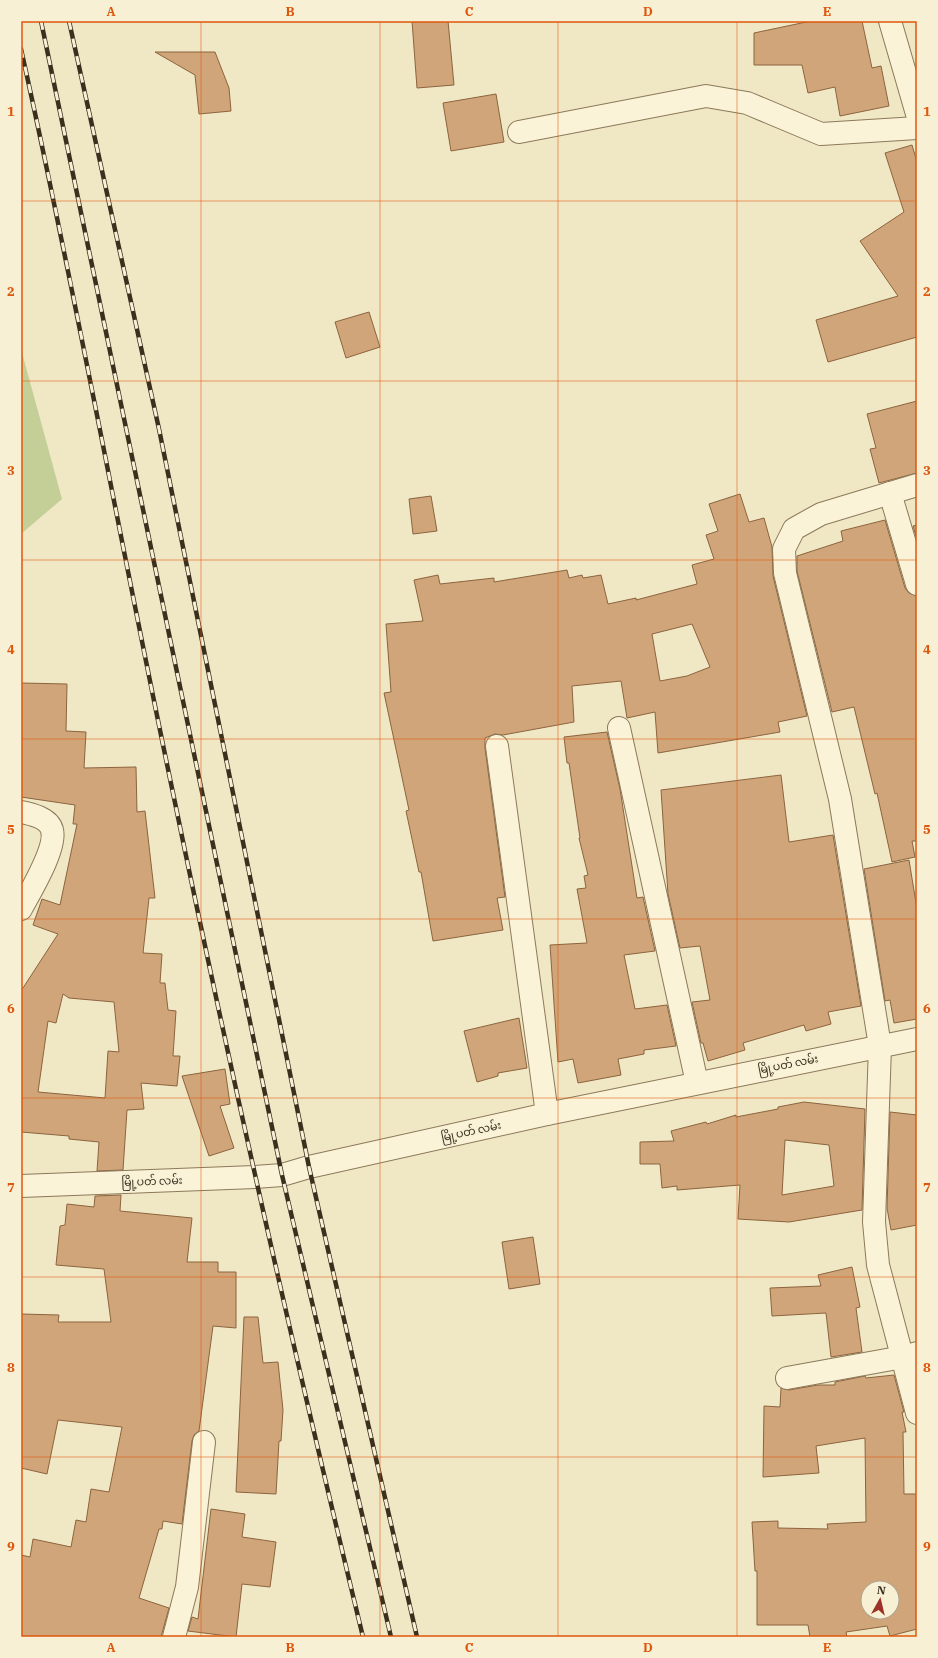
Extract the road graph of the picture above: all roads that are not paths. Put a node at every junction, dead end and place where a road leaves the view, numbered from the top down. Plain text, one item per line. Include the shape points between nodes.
1 (890, 21) edge
2 (917, 114) edge
3 (917, 128) edge
4 (519, 132) dead end
5 (917, 485) edge
6 (890, 493) junction
7 (917, 584) edge
8 (619, 728) dead end
9 (497, 746) dead end
10 (28, 814) edge
11 (21, 909) edge
12 (917, 1039) edge
13 (880, 1046) junction
14 (697, 1082) junction
15 (547, 1114) junction
16 (21, 1186) edge
17 (910, 1355) edge
18 (787, 1378) dead end
19 (917, 1413) edge
20 (204, 1442) dead end
21 (174, 1637) edge

1 - 2 street
3 - 4 street via 821,134 747,103 706,96
5 - 6 street
6 - 7 street
6 - 13 street via 821,514 794,529 784,549 785,573 840,799
8 - 14 street
9 - 15 street
10 - 11 street via 48,823 52,829 52,843 41,872
12 - 13 street, မြို့ပတ် လမ်း
13 - 14 street, မြို့ပတ် လမ်း
13 - 17 street via 874,1222 878,1265
14 - 15 street, မြို့ပတ် လမ်း
15 - 16 street, မြို့ပတ် လမ်း via 282,1175
17 - 18 street
17 - 19 street
20 - 21 street via 187,1587

